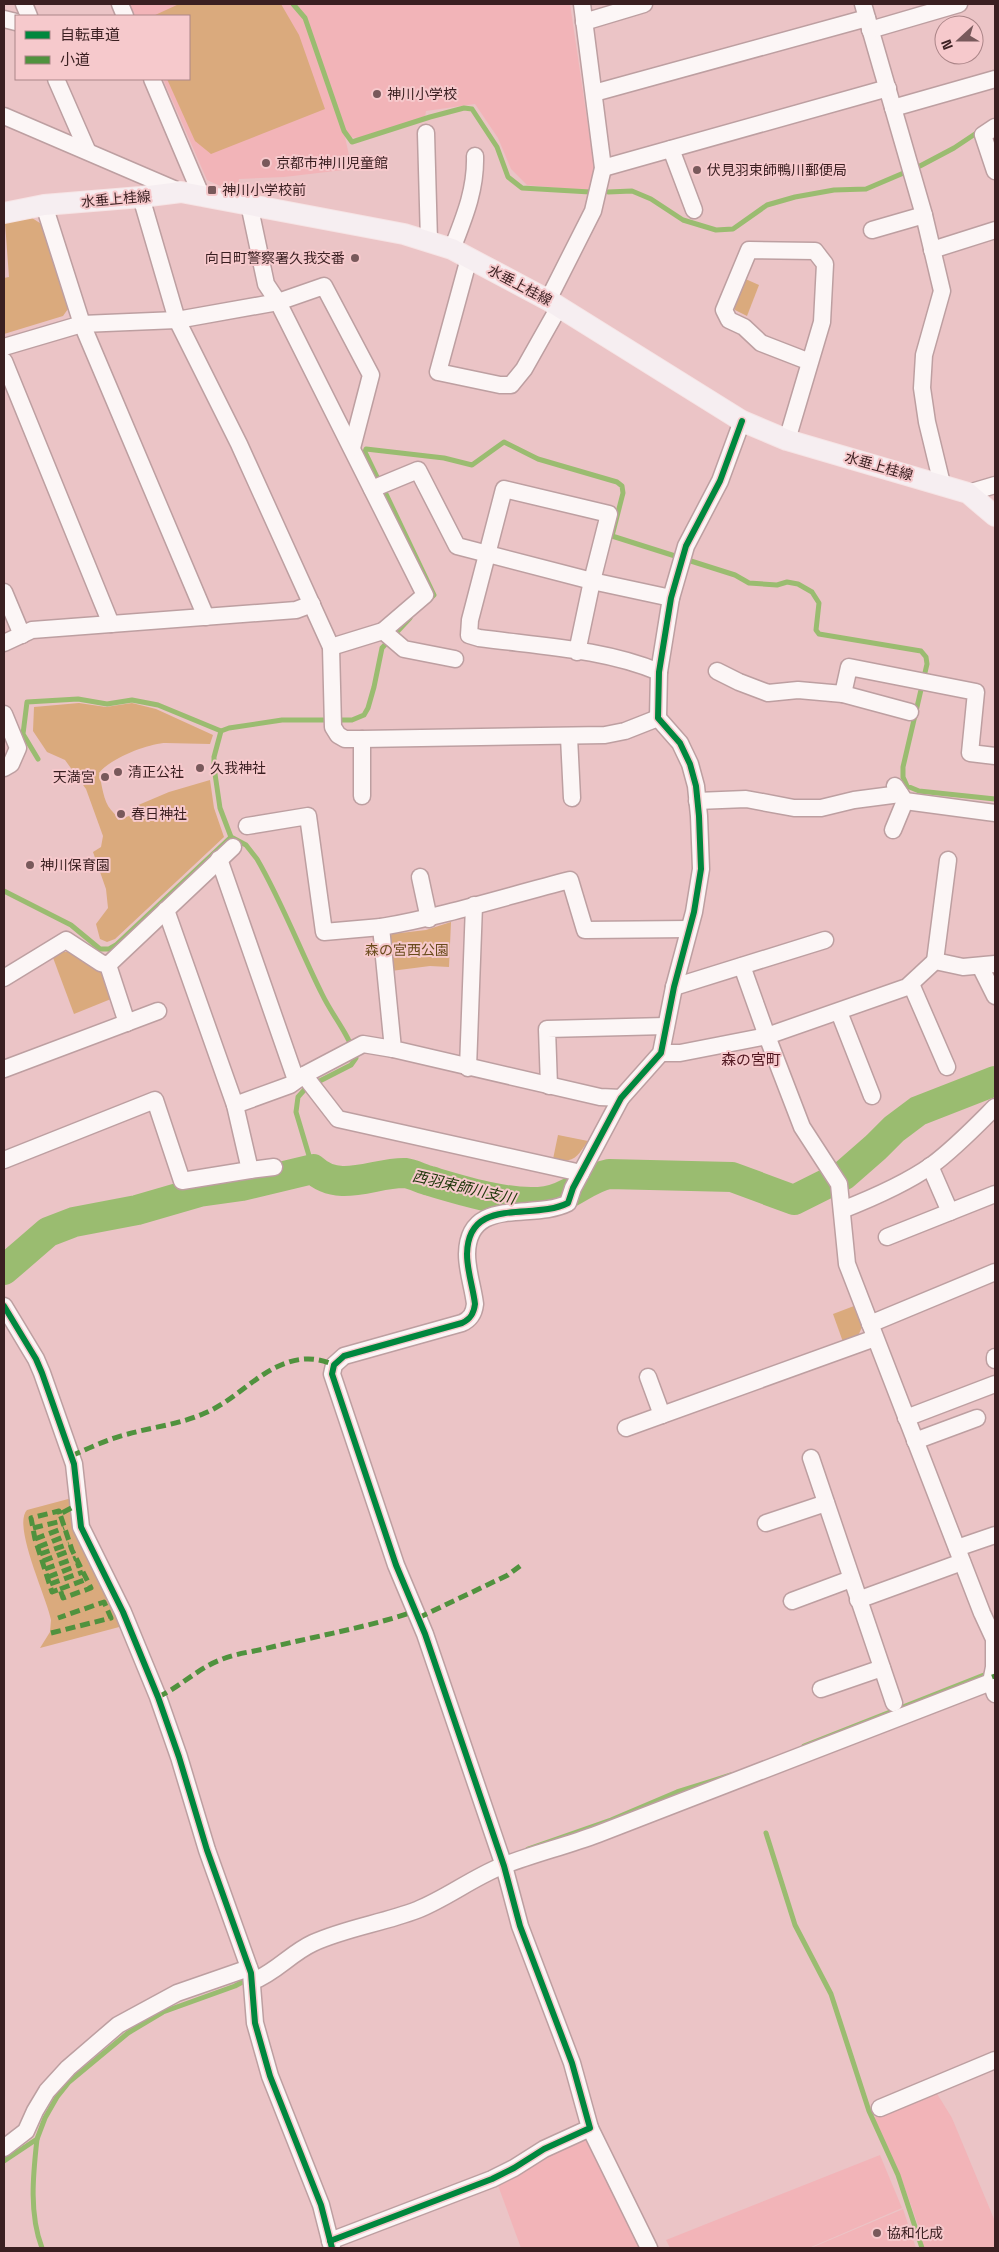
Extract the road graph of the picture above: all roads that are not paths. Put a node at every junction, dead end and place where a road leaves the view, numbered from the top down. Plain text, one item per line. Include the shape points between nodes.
1 (582, 4) edge
2 (644, 4) edge
3 (959, 4) edge
4 (866, 17) edge
5 (584, 22) junction
6 (995, 79) edge
7 (56, 80) edge
8 (152, 80) edge
9 (888, 88) junction
10 (594, 93) junction
11 (893, 108) junction
12 (4, 116) edge
13 (995, 126) edge
14 (426, 133) dead end
15 (671, 149) junction
16 (87, 150) junction
17 (475, 156) dead end
18 (603, 168) junction
19 (995, 171) edge
20 (181, 192) junction
21 (141, 197) junction
22 (202, 197) junction
23 (250, 204) junction
24 (44, 205) junction
25 (694, 210) dead end
26 (4, 213) edge
27 (924, 215) junction
28 (872, 230) dead end
29 (995, 230) edge
30 (429, 241) junction
31 (932, 250) junction
32 (461, 254) junction
33 (278, 302) junction
34 (554, 303) junction
35 (177, 320) junction
36 (82, 324) junction
37 (4, 346) edge
38 (4, 361) edge
39 (810, 362) junction
40 (742, 421) junction
41 (787, 440) junction
42 (352, 448) junction
43 (942, 484) junction
44 (995, 484) edge
45 (372, 489) junction
46 (968, 493) junction
47 (995, 516) edge
48 (488, 554) junction
49 (592, 581) junction
50 (4, 592) edge
51 (671, 598) junction
52 (312, 604) junction
53 (206, 618) junction
54 (111, 624) junction
55 (22, 635) junction
56 (389, 636) junction
57 (4, 643) edge
58 (332, 647) junction
59 (577, 652) junction
60 (455, 659) dead end
61 (717, 671) dead end
62 (659, 672) junction
63 (843, 694) junction
64 (910, 712) dead end
65 (4, 714) edge
66 (658, 718) junction
67 (569, 737) junction
68 (362, 739) junction
69 (995, 756) edge
70 (4, 768) edge
71 (900, 793) junction
72 (362, 796) dead end
73 (572, 798) dead end
74 (697, 801) junction
75 (995, 813) edge
76 (247, 826) dead end
77 (893, 830) dead end
78 (233, 846) dead end
79 (219, 859) junction
80 (948, 860) dead end
81 (420, 876) dead end
82 (474, 905) junction
83 (166, 910) junction
84 (429, 919) junction
85 (381, 927) junction
86 (689, 928) junction
87 (825, 940) dead end
88 (935, 962) junction
89 (108, 965) junction
90 (988, 965) edge
91 (742, 966) junction
92 (4, 978) edge
93 (911, 984) junction
94 (674, 987) junction
95 (995, 996) edge
96 (158, 1011) dead end
97 (839, 1012) junction
98 (127, 1023) junction
99 (666, 1026) junction
100 (767, 1036) junction
101 (393, 1050) junction
102 (661, 1053) junction
103 (946, 1067) dead end
104 (468, 1068) junction
105 (4, 1069) edge
106 (306, 1081) junction
107 (549, 1086) junction
108 (872, 1096) dead end
109 (621, 1098) junction
110 (235, 1105) junction
111 (995, 1107) edge
112 (4, 1160) edge
113 (274, 1166) dead end
114 (930, 1166) junction
115 (250, 1170) junction
116 (581, 1172) junction
117 (995, 1194) edge
118 (842, 1210) junction
119 (950, 1212) junction
120 (886, 1237) dead end
121 (995, 1272) edge
122 (4, 1306) edge
123 (8, 1323) edge
124 (873, 1331) junction
125 (648, 1377) dead end
126 (995, 1384) edge
127 (662, 1415) junction
128 (906, 1418) junction
129 (977, 1418) dead end
130 (626, 1428) dead end
131 (915, 1441) junction
132 (810, 1458) dead end
133 (826, 1503) junction
134 (766, 1523) dead end
135 (995, 1535) edge
136 (959, 1555) junction
137 (851, 1579) junction
138 (858, 1600) junction
139 (792, 1601) dead end
140 (989, 1610) edge
141 (882, 1668) junction
142 (993, 1679) edge
143 (821, 1689) dead end
144 (894, 1703) dead end
145 (502, 1862) junction
146 (251, 1974) junction
147 (995, 2060) edge
148 (880, 2108) dead end
149 (590, 2128) junction
150 (4, 2148) edge
151 (331, 2245) edge
152 (649, 2248) edge

1 - 5 street
2 - 5 street
3 - 4 street
4 - 9 street
4 - 10 street
5 - 10 street
6 - 11 street
7 - 16 street
8 - 22 street
9 - 11 street
9 - 15 street
10 - 18 street
11 - 27 street
12 - 16 street
13 - 19 street via 983,135
14 - 30 street
15 - 18 street
15 - 25 street
16 - 20 street
17 - 32 street via 472,197
18 - 34 street via 593,211
20 - 21 main road, 水垂上桂線
20 - 22 main road, 水垂上桂線
21 - 24 main road, 水垂上桂線
21 - 35 street
22 - 23 main road, 水垂上桂線
23 - 30 main road, 水垂上桂線
23 - 33 street via 266,284
24 - 26 main road, 水垂上桂線
24 - 36 street
27 - 28 street
27 - 31 street
29 - 31 street
30 - 32 main road, 水垂上桂線
31 - 43 street via 942,291 924,355 922,388
32 - 34 main road, 水垂上桂線
32 - 34 street via 438,372 512,385 524,369
33 - 35 street
33 - 42 street
33 - 42 street via 324,286 371,375
34 - 40 main road, 水垂上桂線
35 - 36 street
35 - 52 street
36 - 37 street
36 - 53 street
38 - 54 street
39 - 39 street via 822,322 825,264 815,252 749,250 724,310 729,320 744,327 761,343
39 - 41 street
40 - 41 main road, 水垂上桂線
40 - 51 street via 720,481 682,560
41 - 43 main road, 水垂上桂線
42 - 45 street
43 - 46 main road, 水垂上桂線
44 - 46 street
45 - 48 street via 418,470 457,546
45 - 56 street via 425,595
46 - 47 main road, 水垂上桂線
48 - 49 street
48 - 49 street via 504,489 609,514
48 - 59 street via 469,635
49 - 51 street
49 - 59 street
50 - 55 street
51 - 62 street
52 - 53 street via 296,610
52 - 58 street
53 - 54 street
54 - 55 street via 32,630
55 - 57 street
56 - 58 street
56 - 60 street via 404,649
58 - 68 street via 332,721 335,732 342,737
59 - 62 street via 617,657
61 - 63 street via 768,693 798,690
62 - 66 street
63 - 64 street
63 - 69 street via 849,667 976,692 970,753
65 - 70 street via 18,748 11,764
66 - 67 street via 625,731
66 - 74 street via 680,743 690,764
67 - 68 street
67 - 73 street
68 - 72 street
71 - 74 street via 820,808 794,808 746,799
71 - 75 street
71 - 77 street
74 - 86 street via 701,869
76 - 85 street via 308,816 324,932
78 - 79 street
79 - 83 street
79 - 106 street
80 - 88 street
81 - 84 street
82 - 84 street
82 - 86 street via 570,880 585,930
82 - 104 street
83 - 89 street
83 - 110 street
84 - 85 street
85 - 101 street
86 - 94 street
87 - 91 street
88 - 90 street via 963,967
88 - 93 street
89 - 92 street via 66,940
89 - 98 street
90 - 95 street
91 - 94 street
91 - 100 street
93 - 97 street
93 - 103 street
94 - 99 street
96 - 98 street
97 - 100 street
97 - 108 street
98 - 105 street
99 - 102 street
99 - 107 street via 547,1029
100 - 102 street via 680,1053
100 - 118 street via 802,1127 836,1180
101 - 104 street
101 - 106 street via 363,1044
102 - 109 street
104 - 107 street
106 - 110 street
106 - 116 street via 338,1119
107 - 109 street
109 - 116 street
110 - 115 street
111 - 114 street
112 - 115 street via 155,1100 182,1182
113 - 115 street
114 - 118 street
114 - 119 street
116 - 145 street via 566,1204 551,1210 495,1214 481,1221 473,1231 468,1247 468,1265 475,1304 472,1315 465,1322 344,1356 334,1365 332,1374
117 - 119 street
118 - 124 street via 846,1264
119 - 120 street
121 - 124 street
122 - 123 street
123 - 146 street via 33,1354 42,1373 74,1464 81,1527 123,1612 158,1697
124 - 127 street
124 - 128 street
125 - 127 street
126 - 128 street
127 - 130 street
128 - 131 street
129 - 131 street
131 - 136 street
132 - 133 street
133 - 134 street
133 - 137 street
135 - 136 street
136 - 138 street
136 - 140 street
137 - 138 street
137 - 139 street
138 - 141 street
140 - 142 street via 994,1639
141 - 143 street
141 - 144 street
142 - 145 street via 596,1835
145 - 146 street via 435,1902 314,1943 291,1955 262,1978
145 - 149 street via 520,1926 572,2063
146 - 150 street via 176,1993 118,2025 47,2091 26,2131
146 - 151 street via 255,2023 270,2076 321,2206
147 - 148 street
149 - 151 street via 544,2148 492,2179
149 - 152 street

